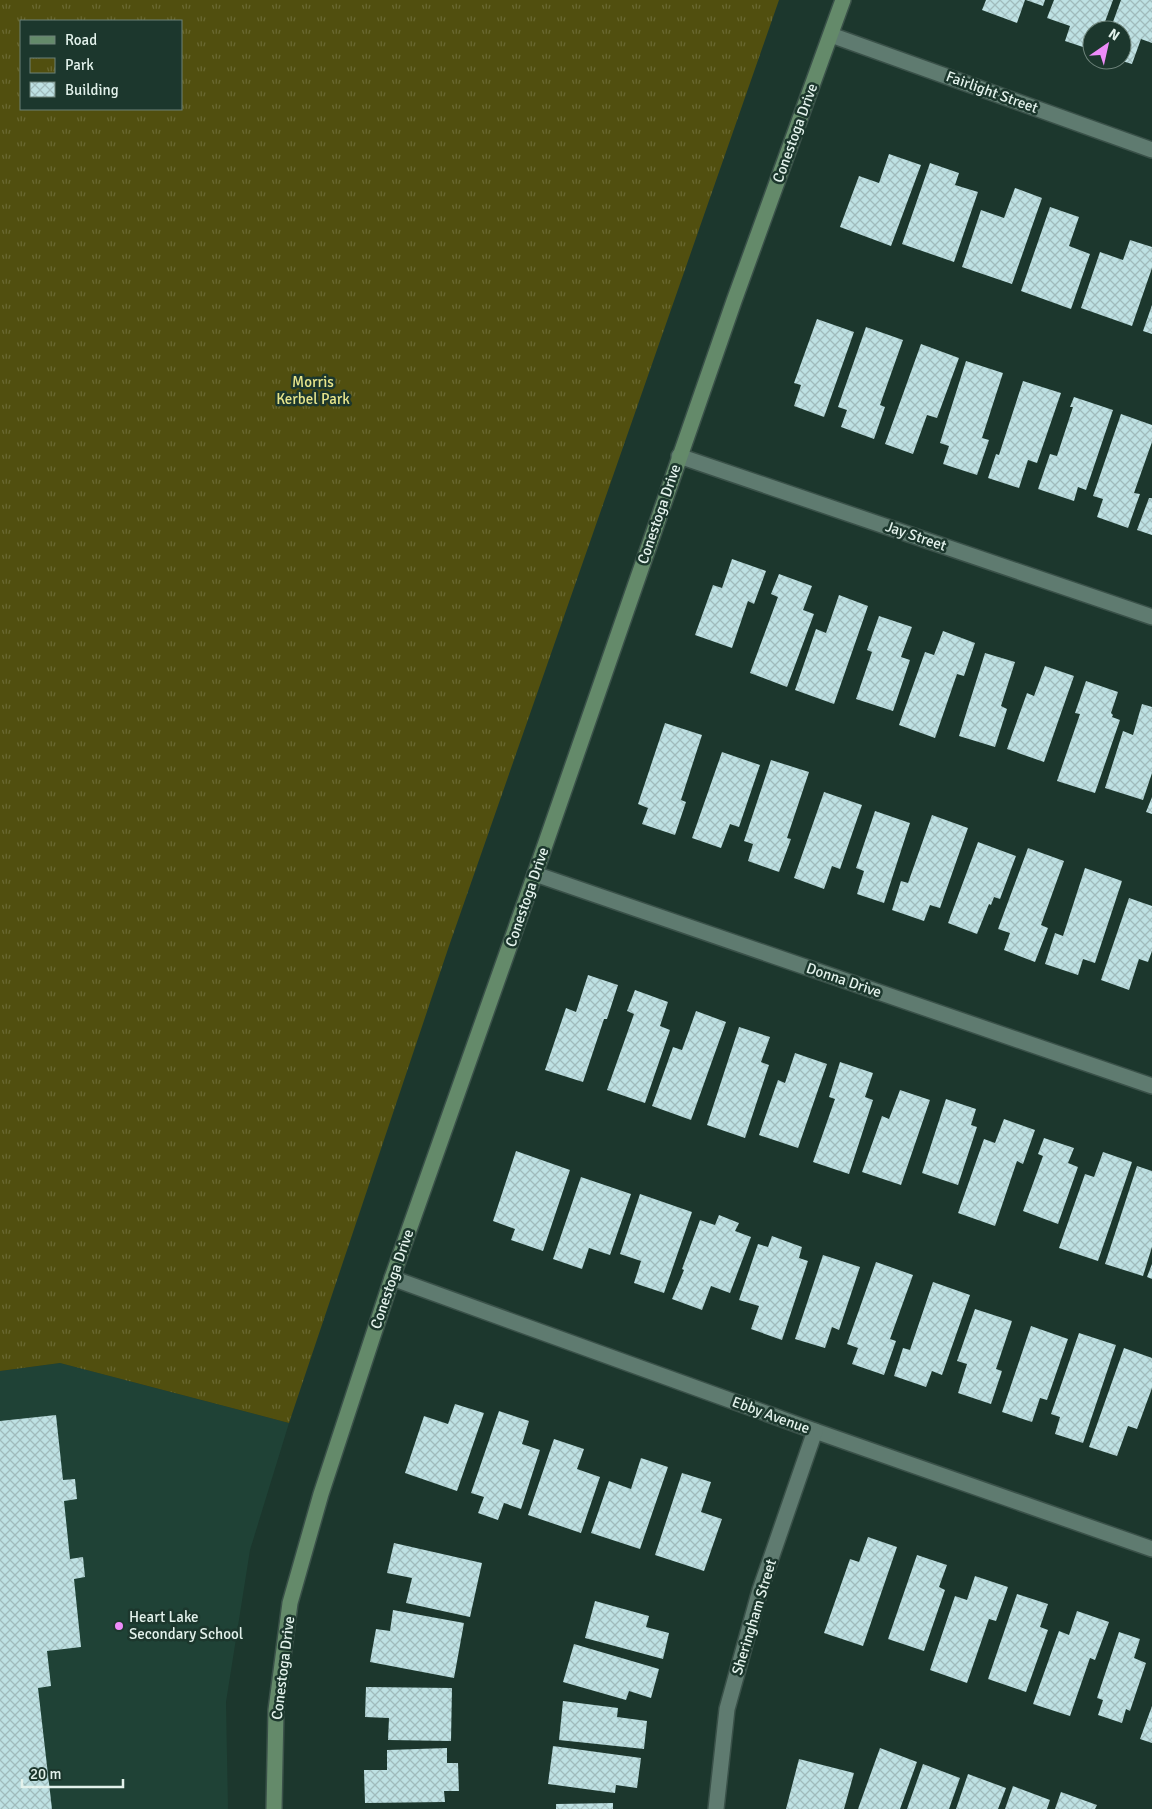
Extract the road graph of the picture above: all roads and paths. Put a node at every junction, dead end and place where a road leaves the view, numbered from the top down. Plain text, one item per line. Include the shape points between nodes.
1 (843, 0) edge
2 (831, 35) junction
3 (1152, 150) edge
4 (679, 456) junction
5 (1152, 617) edge
6 (535, 874) junction
7 (1152, 1086) edge
8 (392, 1278) junction
9 (816, 1431) junction
10 (1152, 1549) edge
11 (274, 1809) edge
12 (716, 1809) edge

1 - 2 street, Conestoga Drive
2 - 3 street, Fairlight Street
2 - 4 street, Conestoga Drive
4 - 5 street, Jay Street
4 - 6 street, Conestoga Drive
6 - 7 street, Donna Drive
6 - 8 street, Conestoga Drive
8 - 9 street, Ebby Avenue
8 - 11 street, Conestoga Drive via 321,1494 290,1603 276,1710
9 - 10 street, Ebby Avenue
9 - 12 street, Sheringham Street via 760,1590 727,1709

